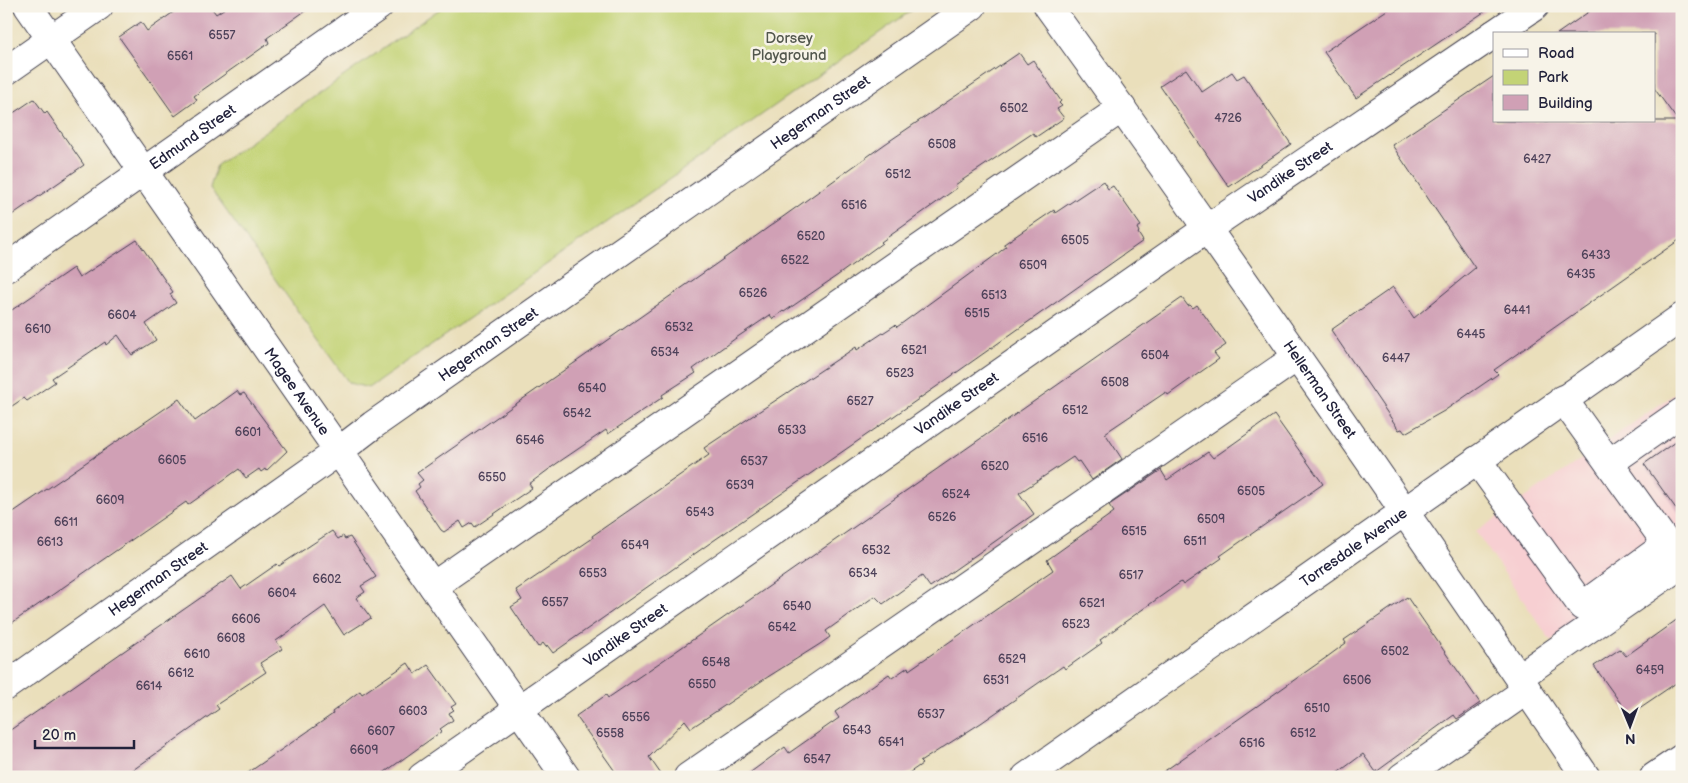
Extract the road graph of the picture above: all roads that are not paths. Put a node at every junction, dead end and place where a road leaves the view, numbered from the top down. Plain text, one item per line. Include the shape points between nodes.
1 (28, 6) edge
2 (99, 6) edge
3 (379, 6) edge
4 (972, 6) edge
5 (1048, 6) edge
6 (1535, 6) edge
7 (1497, 32) edge
8 (1493, 35) edge
9 (51, 39) junction
10 (6, 71) edge
11 (1122, 108) junction
12 (143, 171) junction
13 (1208, 228) junction
14 (6, 268) edge
15 (1682, 317) edge
16 (1298, 357) junction
17 (1563, 399) junction
18 (1682, 412) edge
19 (339, 452) junction
20 (1477, 460) junction
21 (1609, 463) junction
22 (1405, 510) junction
23 (1677, 548) edge
24 (433, 586) junction
25 (1523, 684) junction
26 (6, 686) edge
27 (519, 709) junction
28 (1682, 758) edge
29 (422, 777) edge
30 (566, 777) edge
31 (688, 777) edge
32 (1026, 777) edge
33 (1402, 777) edge
34 (1586, 777) edge
35 (1654, 777) edge

1 - 9 street, Magee Avenue
2 - 9 street
3 - 12 street, Edmund Street
4 - 19 street, Hegerman Street via 372,425
5 - 11 street, Hellerman Street
6 - 7 street, Vandike Street
8 - 13 street, Vandike Street
9 - 10 street
9 - 12 street, Magee Avenue
11 - 13 street, Hellerman Street
11 - 24 street
12 - 14 street, Edmund Street
12 - 19 street, Magee Avenue
13 - 16 street, Hellerman Street
13 - 27 street, Vandike Street
15 - 17 street, Torresdale Avenue
16 - 22 street, Hellerman Street
16 - 31 street
17 - 20 street, Torresdale Avenue
17 - 21 street
18 - 21 street
19 - 24 street, Magee Avenue
19 - 26 street, Hegerman Street
20 - 22 street, Torresdale Avenue
20 - 23 street via 1582,606
21 - 23 street
22 - 25 street, Hellerman Street
22 - 32 street, Torresdale Avenue
23 - 25 street
24 - 27 street, Magee Avenue
25 - 33 street
25 - 34 street, Hellerman Street
27 - 29 street, Vandike Street
27 - 30 street, Magee Avenue
28 - 35 street

